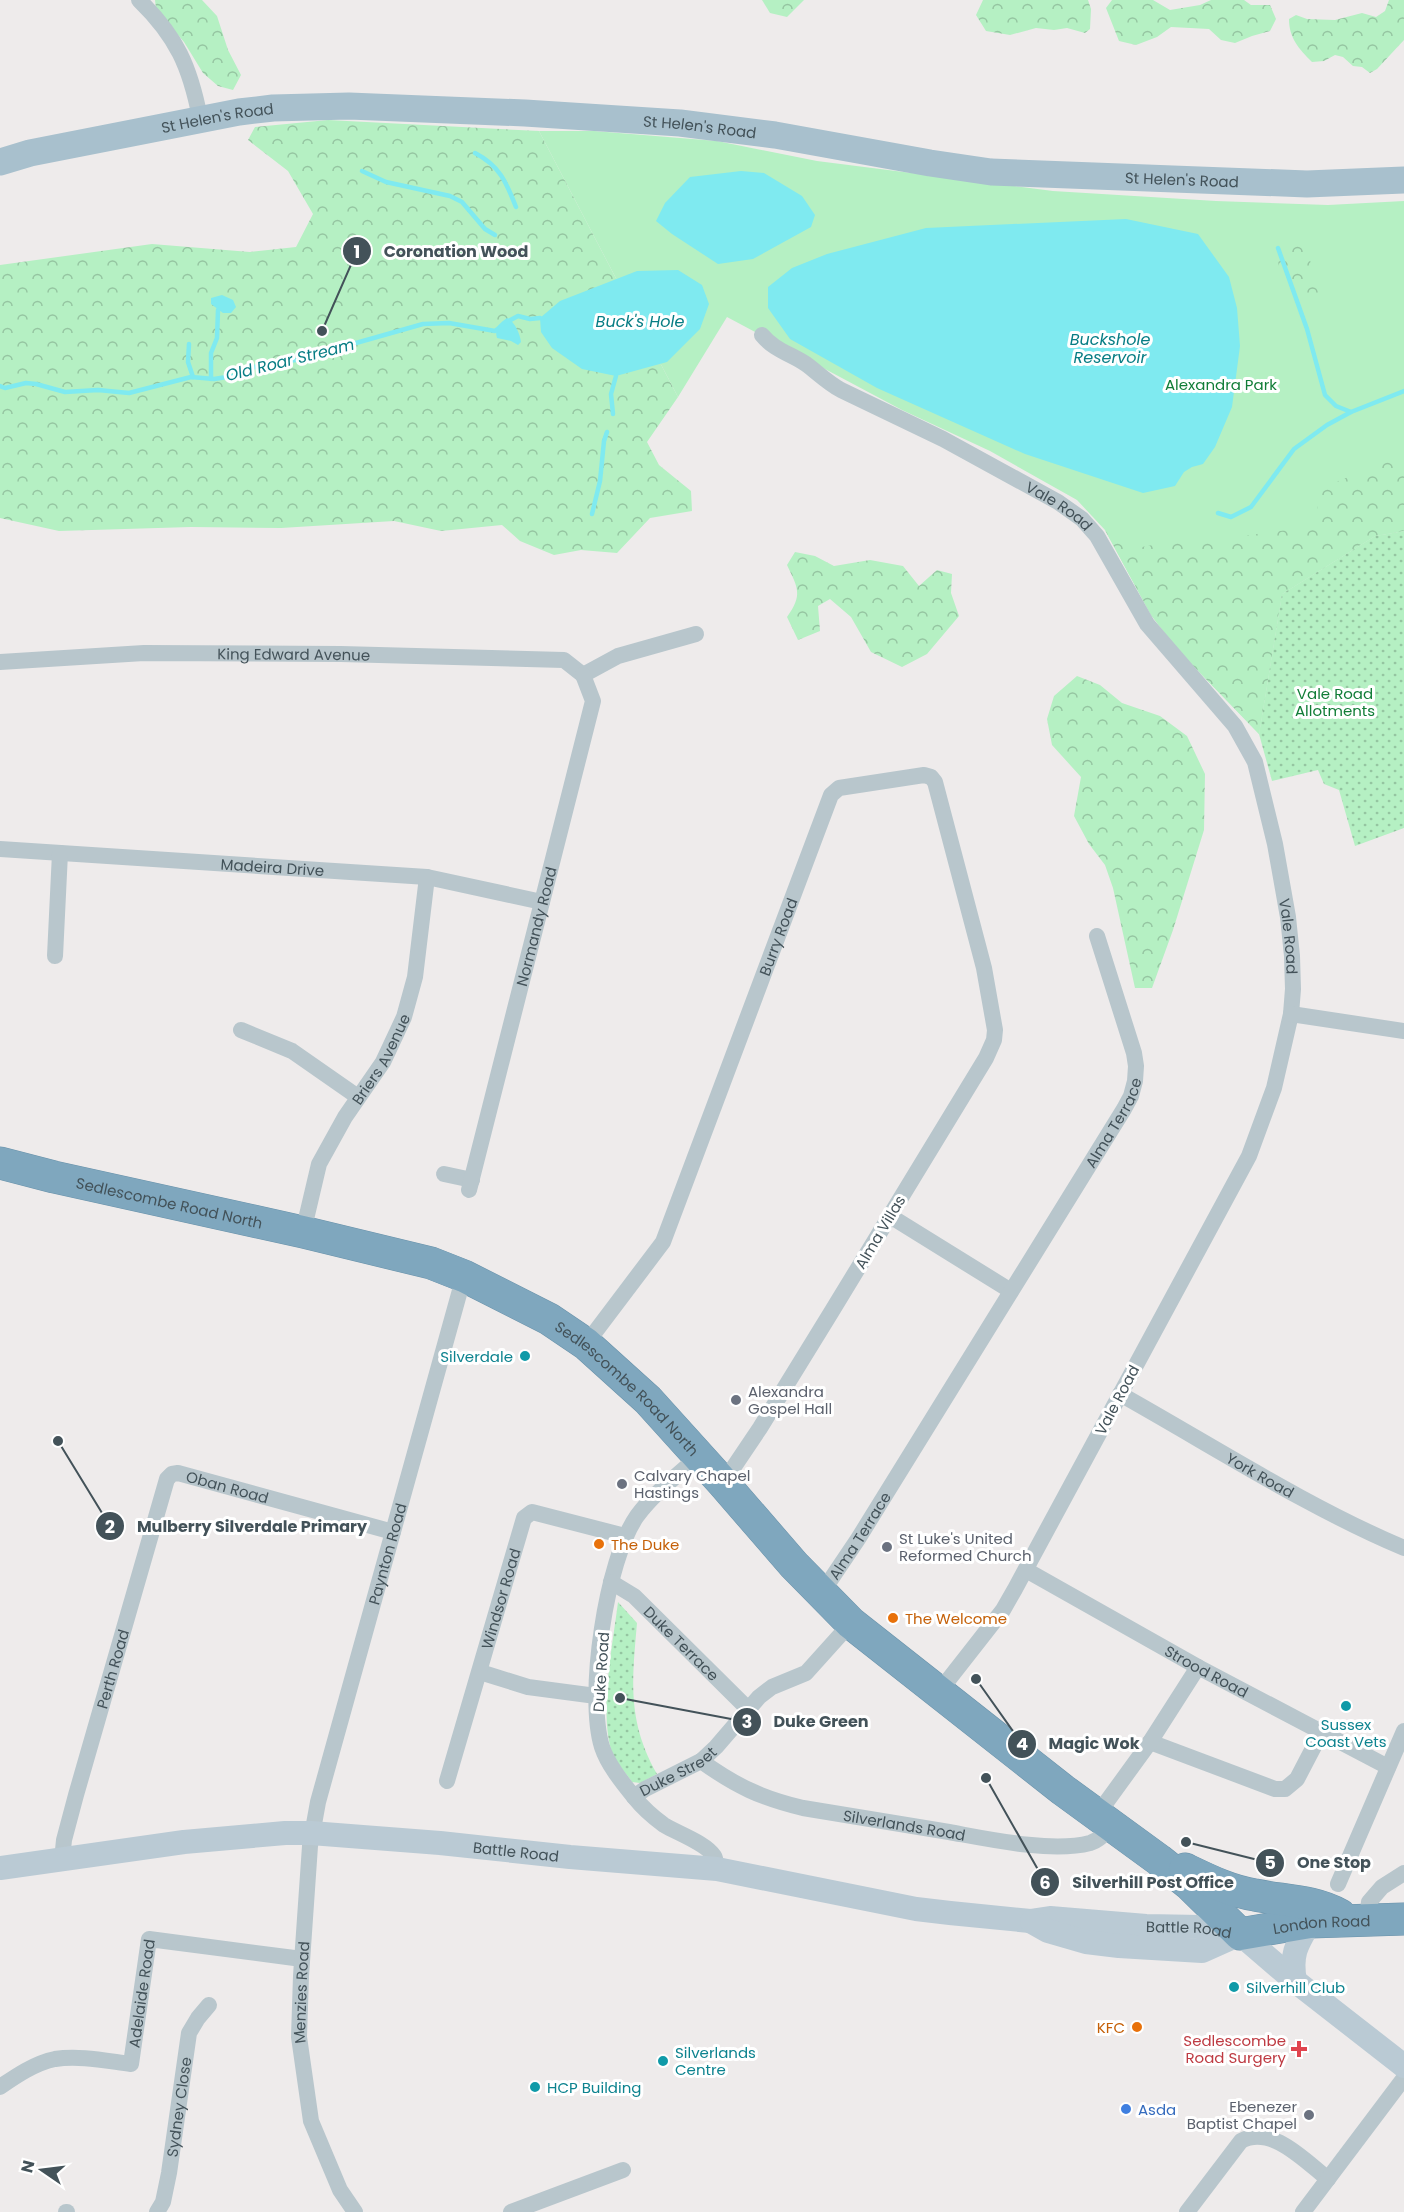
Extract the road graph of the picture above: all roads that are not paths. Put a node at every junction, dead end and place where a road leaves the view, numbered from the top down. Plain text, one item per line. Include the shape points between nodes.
1 (139, 0) edge
2 (200, 118) junction
3 (0, 162) edge
4 (1404, 180) edge
5 (762, 335) dead end
6 (696, 634) dead end
7 (0, 662) edge
8 (583, 675) junction
9 (0, 849) edge
10 (60, 853) junction
11 (427, 877) junction
12 (542, 902) junction
13 (1097, 936) dead end
14 (55, 956) dead end
15 (984, 968) joint
16 (1291, 1014) junction
17 (241, 1030) dead end
18 (1404, 1031) edge
19 (358, 1097) junction
20 (0, 1163) edge
21 (444, 1174) dead end
22 (890, 1216) junction
23 (303, 1232) junction
24 (464, 1276) junction
25 (1011, 1291) junction
26 (586, 1344) junction
27 (1120, 1394) junction
28 (699, 1456) junction
29 (167, 1479) joint
30 (723, 1482) junction
31 (393, 1532) junction
32 (626, 1536) junction
33 (1404, 1548) edge
34 (1026, 1570) junction
35 (611, 1582) junction
36 (821, 1594) junction
37 (851, 1623) junction
38 (1198, 1667) junction
39 (480, 1672) junction
40 (938, 1693) junction
41 (596, 1696) junction
42 (748, 1709) junction
43 (1404, 1731) edge
44 (1321, 1733) junction
45 (1150, 1742) junction
46 (701, 1761) junction
47 (1388, 1767) junction
48 (447, 1781) dead end
49 (634, 1797) junction
50 (1104, 1821) junction
51 (312, 1833) junction
52 (62, 1860) junction
53 (1159, 1860) junction
54 (0, 1868) edge
55 (717, 1869) junction
56 (1404, 1873) edge
57 (1338, 1884) dead end
58 (1404, 1919) edge
59 (1359, 1920) junction
60 (1310, 1922) junction
61 (1240, 1934) junction
62 (302, 1959) junction
63 (1295, 1981) junction
64 (209, 2005) dead end
65 (1404, 2066) edge
66 (1404, 2078) edge
67 (0, 2087) edge
68 (623, 2170) dead end
69 (1328, 2179) junction
70 (157, 2212) edge
71 (355, 2212) edge
72 (511, 2212) edge
73 (1186, 2212) edge
74 (1303, 2212) edge

1 - 2 street via 174,40 192,80
2 - 3 main road, St Helen's Road
2 - 4 main road, St Helen's Road via 273,108 337,106 525,113 680,123 775,135 991,172 1307,184
5 - 16 street, Vale Road via 828,383 927,430 1058,502 1097,536 1147,624 1235,726 1255,762 1288,918
6 - 8 street via 618,656
7 - 8 street, King Edward Avenue via 144,652 341,654 564,660
8 - 12 street, Normandy Road via 593,701
9 - 10 street, Madeira Drive
10 - 11 street, Madeira Drive
10 - 14 street
11 - 12 street, Madeira Drive
11 - 19 street, Briers Avenue via 415,977 404,1017 383,1062
12 - 21 street, Normandy Road via 470,1185
13 - 25 street, Alma Terrace via 1134,1053 1135,1081 1124,1109
15 - 22 street, Alma Villas via 994,1040
15 - 26 street, Burry Road via 931,777 839,788 831,795 663,1242
16 - 18 street
16 - 27 street, Vale Road via 1274,1088 1249,1156
17 - 19 street via 292,1051
19 - 23 street, Briers Avenue via 319,1164
20 - 23 highway, Sedlescombe Road North
22 - 25 street
22 - 30 street, Alma Villas
23 - 24 highway, Sedlescombe Road North via 431,1263
24 - 26 highway, Sedlescombe Road North via 549,1319
24 - 31 street, Paynton Road
25 - 36 street, Alma Terrace
26 - 28 highway, Sedlescombe Road North via 648,1400
27 - 33 street, York Road via 1366,1531
27 - 34 street, Vale Road
28 - 30 highway, Sedlescombe Road North
28 - 32 street, Duke Road via 658,1492
29 - 31 street, Oban Road via 178,1473
29 - 52 street, Perth Road via 73,1806
30 - 36 highway, Sedlescombe Road North
31 - 51 street, Paynton Road
32 - 35 street, Duke Road
32 - 39 street, Windsor Road via 532,1512 524,1518
34 - 38 street, Strood Road
34 - 40 street, Vale Road via 1003,1610
35 - 41 street, Duke Road
35 - 42 street, Duke Terrace via 634,1596
36 - 37 highway, Sedlescombe Road North
37 - 40 highway, Sedlescombe Road North
37 - 42 street, Duke Street via 806,1673 772,1688
38 - 44 street, Strood Road
38 - 45 street, Silverlands Road
39 - 41 street via 528,1687
39 - 48 street, Windsor Road
40 - 50 highway, Sedlescombe Road North
41 - 49 street, Duke Road via 603,1749
42 - 46 street, Duke Street
43 - 47 street
44 - 45 street via 1297,1779 1285,1789 1275,1789
44 - 47 street, Strood Road
45 - 50 street, Silverlands Road
46 - 49 street, Duke Street
46 - 50 street, Silverlands Road via 744,1789 775,1801 992,1839 1038,1845 1092,1843 1103,1836
47 - 57 street
49 - 55 street, Duke Road via 663,1825 708,1849 715,1856
50 - 53 highway, Sedlescombe Road North
51 - 52 main road, Battle Road via 184,1842
51 - 55 main road, Battle Road
51 - 62 street, Menzies Road
52 - 54 main road, Battle Road
53 - 59 highway via 1230,1889 1313,1903
53 - 61 highway, Sedlescombe Road North
55 - 61 main road, Battle Road via 916,1909 1030,1921 1050,1918 1200,1927
56 - 59 street via 1382,1887
58 - 59 highway, London Road
59 - 60 highway, London Road
60 - 61 highway, London Road
60 - 63 main road via 1294,1952
61 - 63 main road
62 - 67 street, Adelaide Road via 149,1939 131,2064 55,2059 21,2072
62 - 71 street, Menzies Road via 299,2037 310,2121 340,2190
63 - 65 main road
64 - 70 street, Sydney Close via 189,2033 169,2174
66 - 69 street
68 - 72 street
69 - 73 street via 1277,2140 1249,2137 1241,2141
69 - 74 street

